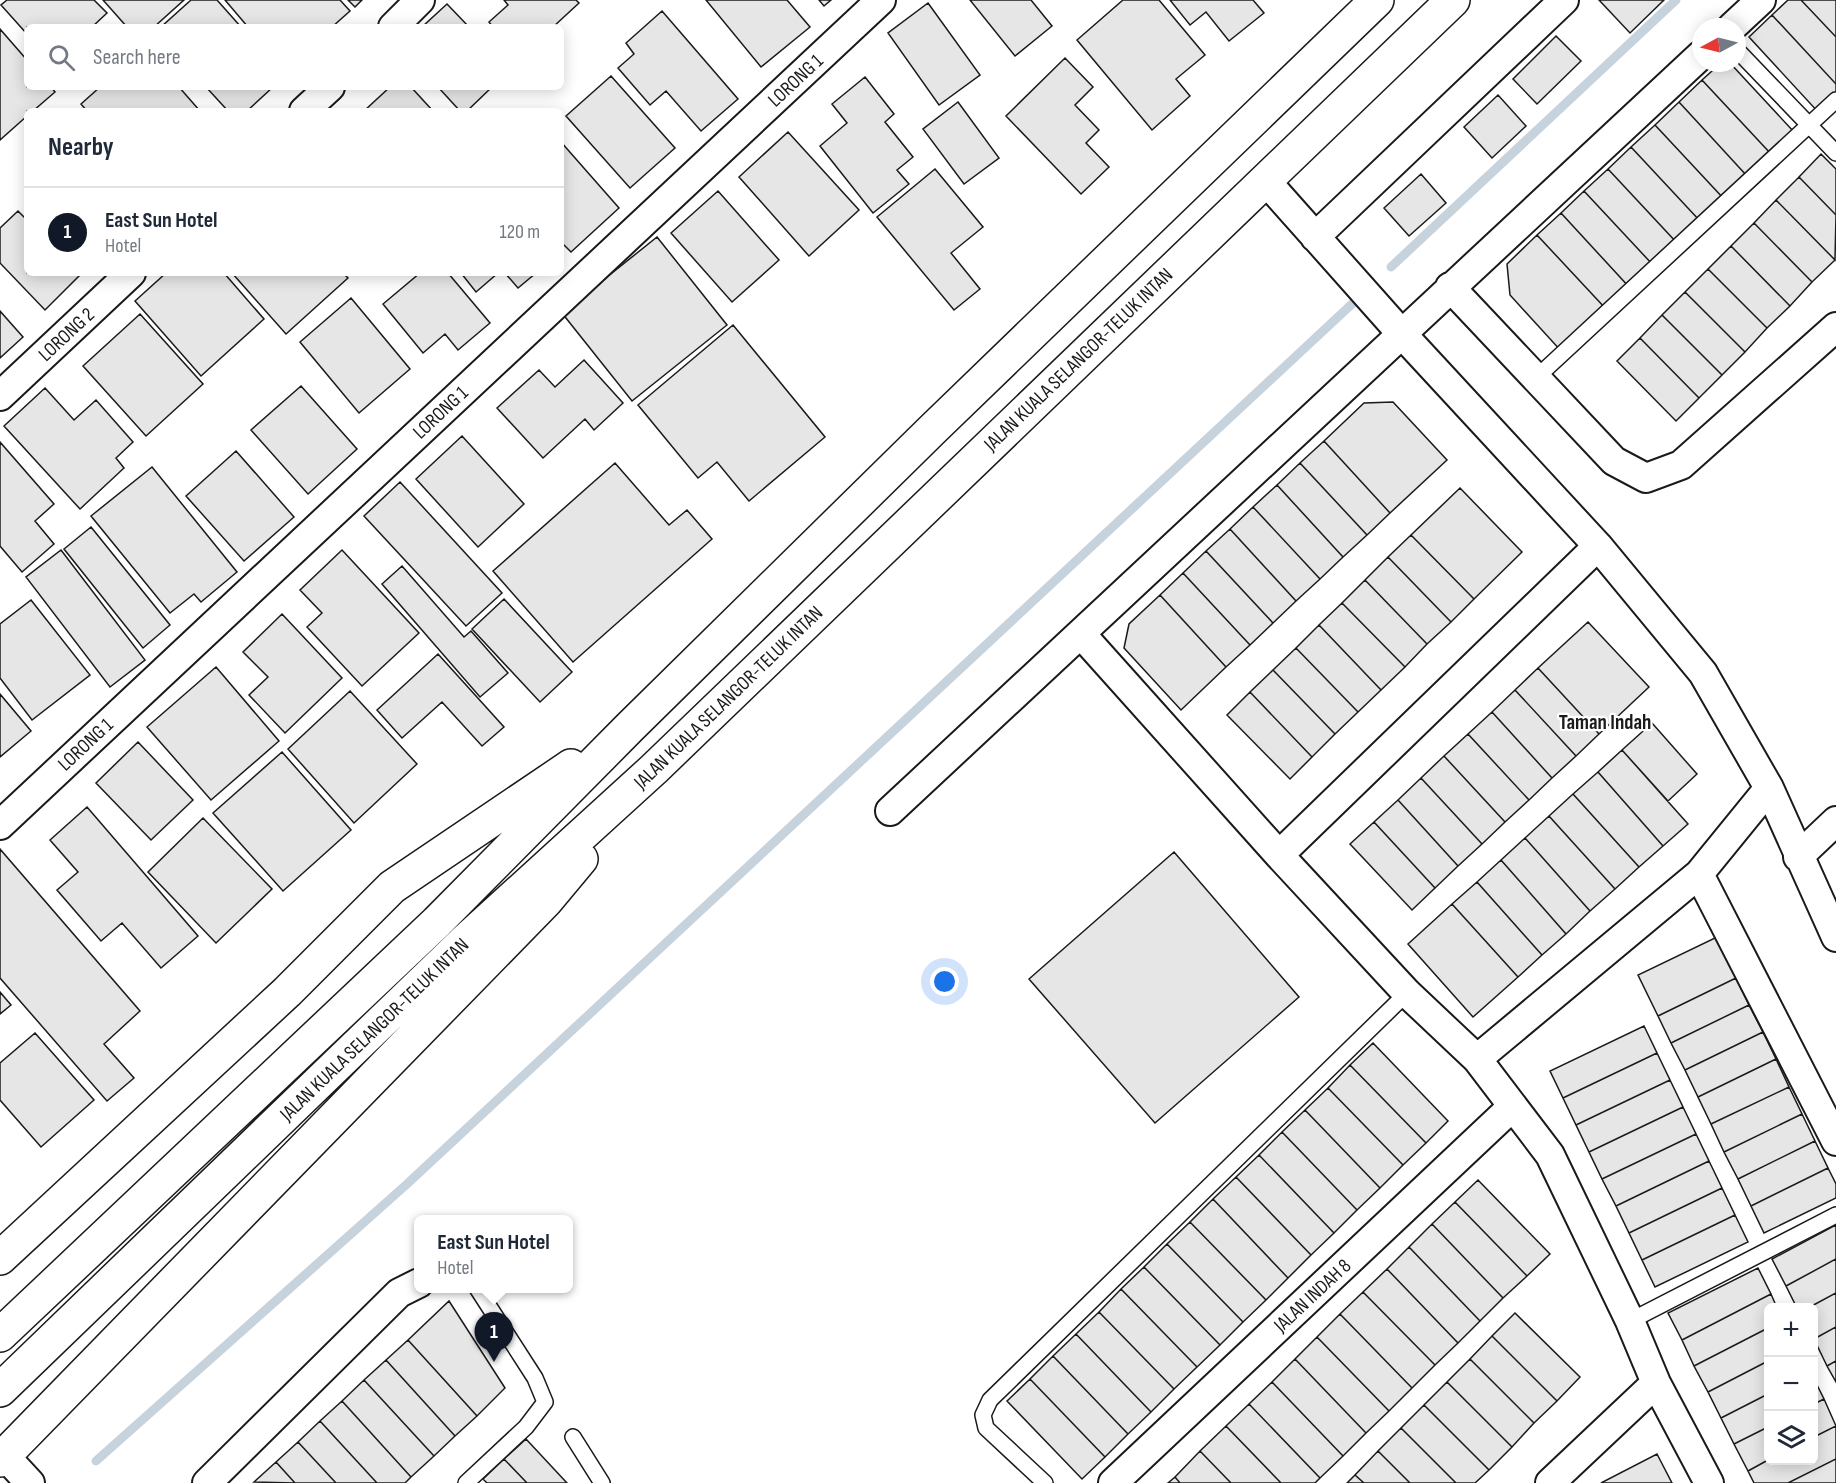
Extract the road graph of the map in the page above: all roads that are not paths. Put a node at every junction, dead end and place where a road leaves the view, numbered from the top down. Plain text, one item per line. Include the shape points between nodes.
1 (420, 0) edge
2 (881, 0) edge
3 (1377, 0) edge
4 (1453, 0) edge
5 (1564, 0) edge
6 (1761, 0) edge
7 (1741, 18) edge
8 (396, 24) edge
9 (1746, 59) edge
10 (1692, 63) edge
11 (327, 90) edge
12 (1836, 100) edge
13 (307, 108) edge
14 (1809, 125) junction
15 (1836, 153) edge
16 (1264, 180) junction
17 (1315, 237) junction
18 (128, 276) edge
19 (1450, 287) junction
20 (1836, 327) edge
21 (1401, 333) junction
22 (1536, 378) junction
23 (0, 396) edge
24 (1598, 546) junction
25 (1081, 634) junction
26 (630, 727) junction
27 (654, 769) junction
28 (1769, 788) junction
29 (890, 811) dead end
30 (1836, 821) edge
31 (0, 825) edge
32 (1279, 855) junction
33 (1798, 856) junction
34 (1699, 874) junction
35 (1836, 937) edge
36 (1407, 993) junction
37 (1477, 1059) junction
38 (1512, 1107) junction
39 (1836, 1141) edge
40 (1836, 1215) edge
41 (0, 1258) edge
42 (414, 1286) edge
43 (480, 1293) edge
44 (1630, 1322) junction
45 (0, 1335) edge
46 (1656, 1383) junction
47 (0, 1390) edge
48 (573, 1437) dead end
49 (2, 1458) edge
50 (30, 1483) edge
51 (207, 1483) edge
52 (466, 1483) edge
53 (602, 1483) edge
54 (1045, 1483) edge
55 (1113, 1483) edge
56 (1550, 1483) edge
57 (1708, 1483) edge

1 - 8 street
2 - 31 street, LORONG 1
3 - 26 highway, JALAN KUALA SELANGOR-TELUK INTAN
4 - 16 highway, JALAN KUALA SELANGOR-TELUK INTAN
5 - 17 street
6 - 7 street
9 - 14 lane
10 - 19 street
11 - 13 street
12 - 14 lane
14 - 15 lane
14 - 22 lane
16 - 17 street
16 - 27 highway, JALAN KUALA SELANGOR-TELUK INTAN
17 - 21 street
18 - 23 street, LORONG 2
19 - 21 street
19 - 22 street
20 - 22 street via 1681,465 1646,478 1614,461
21 - 24 street
21 - 25 street
24 - 28 street via 1703,673
24 - 32 street
25 - 29 street
25 - 32 street
26 - 41 highway via 392,887 287,992
26 - 45 highway, JALAN KUALA SELANGOR-TELUK INTAN via 437,922
27 - 47 highway, JALAN KUALA SELANGOR-TELUK INTAN via 463,943
27 - 49 highway via 546,901
28 - 33 street
28 - 34 street
30 - 33 street
32 - 36 street
33 - 35 street
34 - 37 street
34 - 39 street
36 - 37 street
36 - 54 lane via 990,1400 983,1415 986,1428
37 - 38 street
38 - 44 street via 1550,1155
38 - 55 street, JALAN INDAH 8
40 - 44 lane
42 - 51 street via 399,1293
43 - 52 lane via 535,1378 545,1402 526,1427
44 - 46 street
46 - 56 street
46 - 57 street
48 - 53 lane
49 - 50 street

